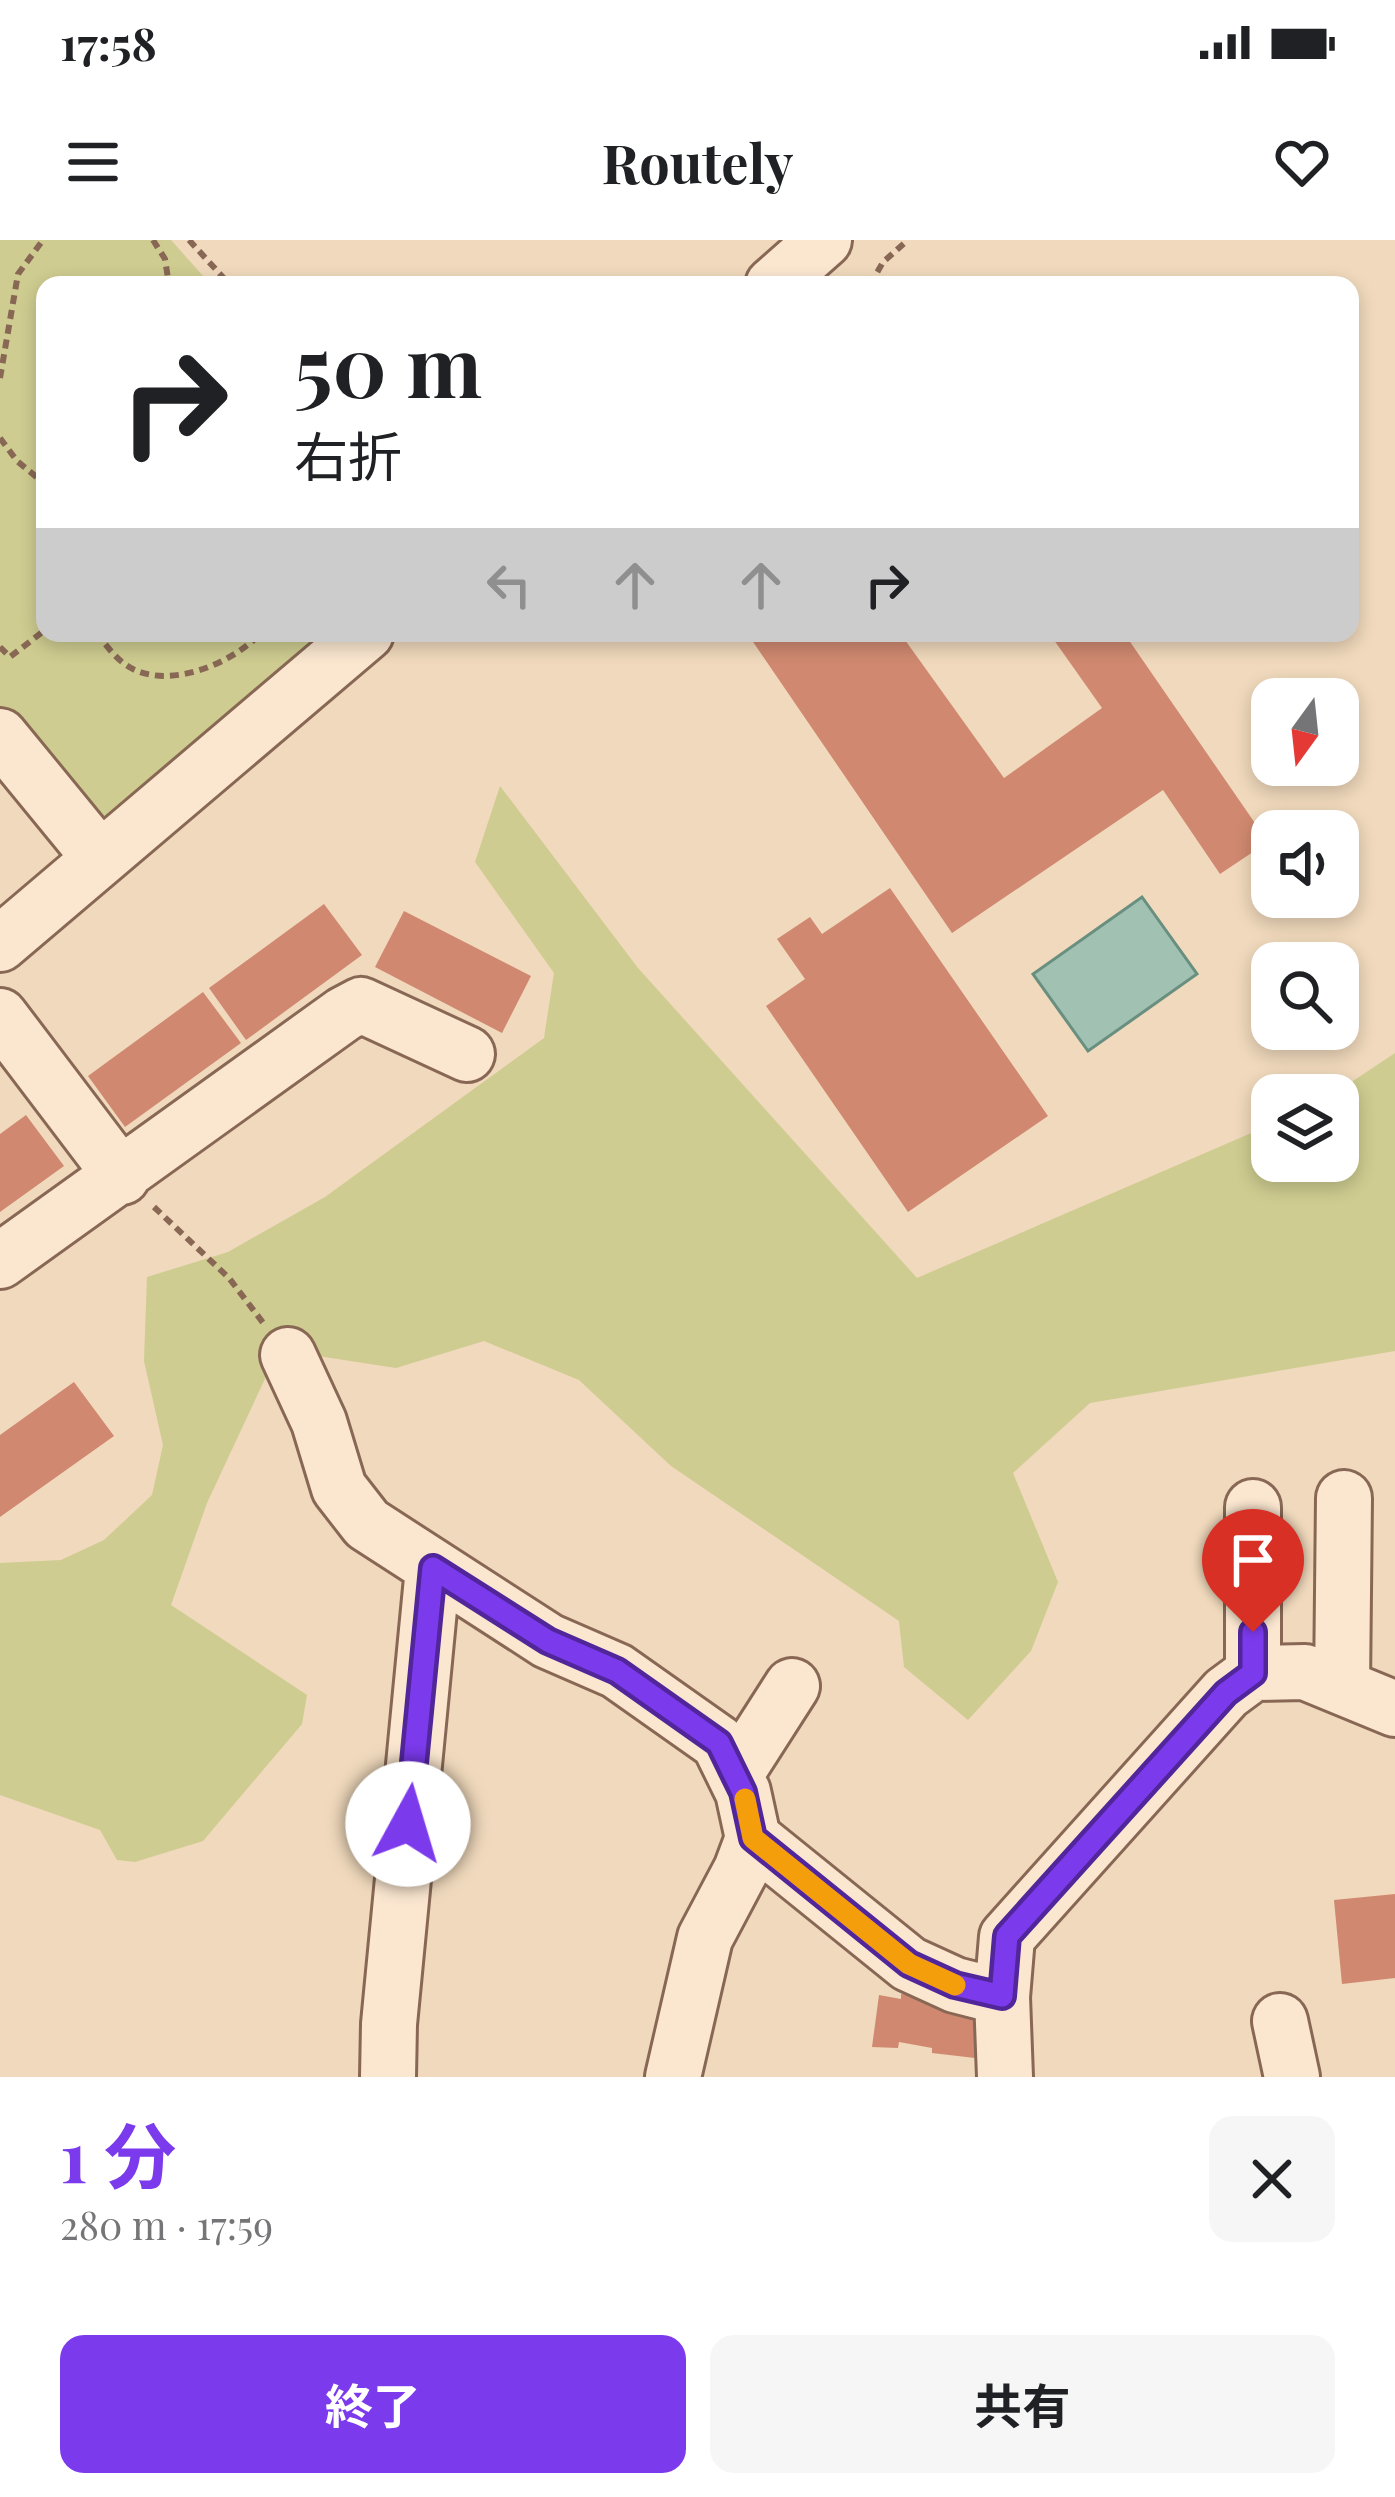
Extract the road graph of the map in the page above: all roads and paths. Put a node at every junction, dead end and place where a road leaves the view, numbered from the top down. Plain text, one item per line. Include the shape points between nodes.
1 (43, 240) edge
2 (153, 240) edge
3 (189, 240) edge
4 (824, 240) edge
5 (908, 240) edge
6 (168, 276) edge
7 (222, 276) edge
8 (782, 276) edge
9 (874, 276) edge
10 (0, 378) edge
11 (0, 438) edge
12 (36, 477) edge
13 (36, 637) edge
14 (104, 642) edge
15 (253, 642) edge
16 (355, 642) edge
17 (0, 647) edge
18 (0, 736) edge
19 (100, 858) junction
20 (0, 944) edge
21 (0, 1016) edge
22 (466, 1054) dead end
23 (122, 1177) junction
24 (0, 1261) edge
25 (288, 1355) joint
26 (1344, 1498) dead end
27 (1253, 1507) dead end
28 (433, 1568) junction
29 (1253, 1673) junction
30 (793, 1686) dead end
31 (1342, 1687) junction
32 (1395, 1709) edge
33 (735, 1775) junction
34 (753, 1838) junction
35 (1002, 1996) junction
36 (1280, 2021) dead end
37 (388, 2077) edge
38 (673, 2077) edge
39 (1005, 2077) edge
40 (1292, 2077) edge

1 - 10 path via 18,274
2 - 6 path
3 - 7 path
4 - 8 street
5 - 9 path
11 - 12 path
13 - 17 path via 10,657
14 - 15 path via 124,665 162,675 207,670
16 - 19 street
18 - 19 street
19 - 20 street
21 - 23 street
22 - 23 street via 361,1005
23 - 24 street
23 - 25 path via 229,1278
25 - 28 street via 339,1488 367,1524
26 - 31 street
27 - 29 street
28 - 33 street via 548,1641 617,1671 719,1743
28 - 37 street
29 - 31 street via 1306,1672
29 - 35 street via 1226,1693 1007,1936
30 - 33 street
31 - 32 street
33 - 34 street
34 - 35 street via 909,1964
34 - 38 street via 705,1938
35 - 39 street
36 - 40 street

